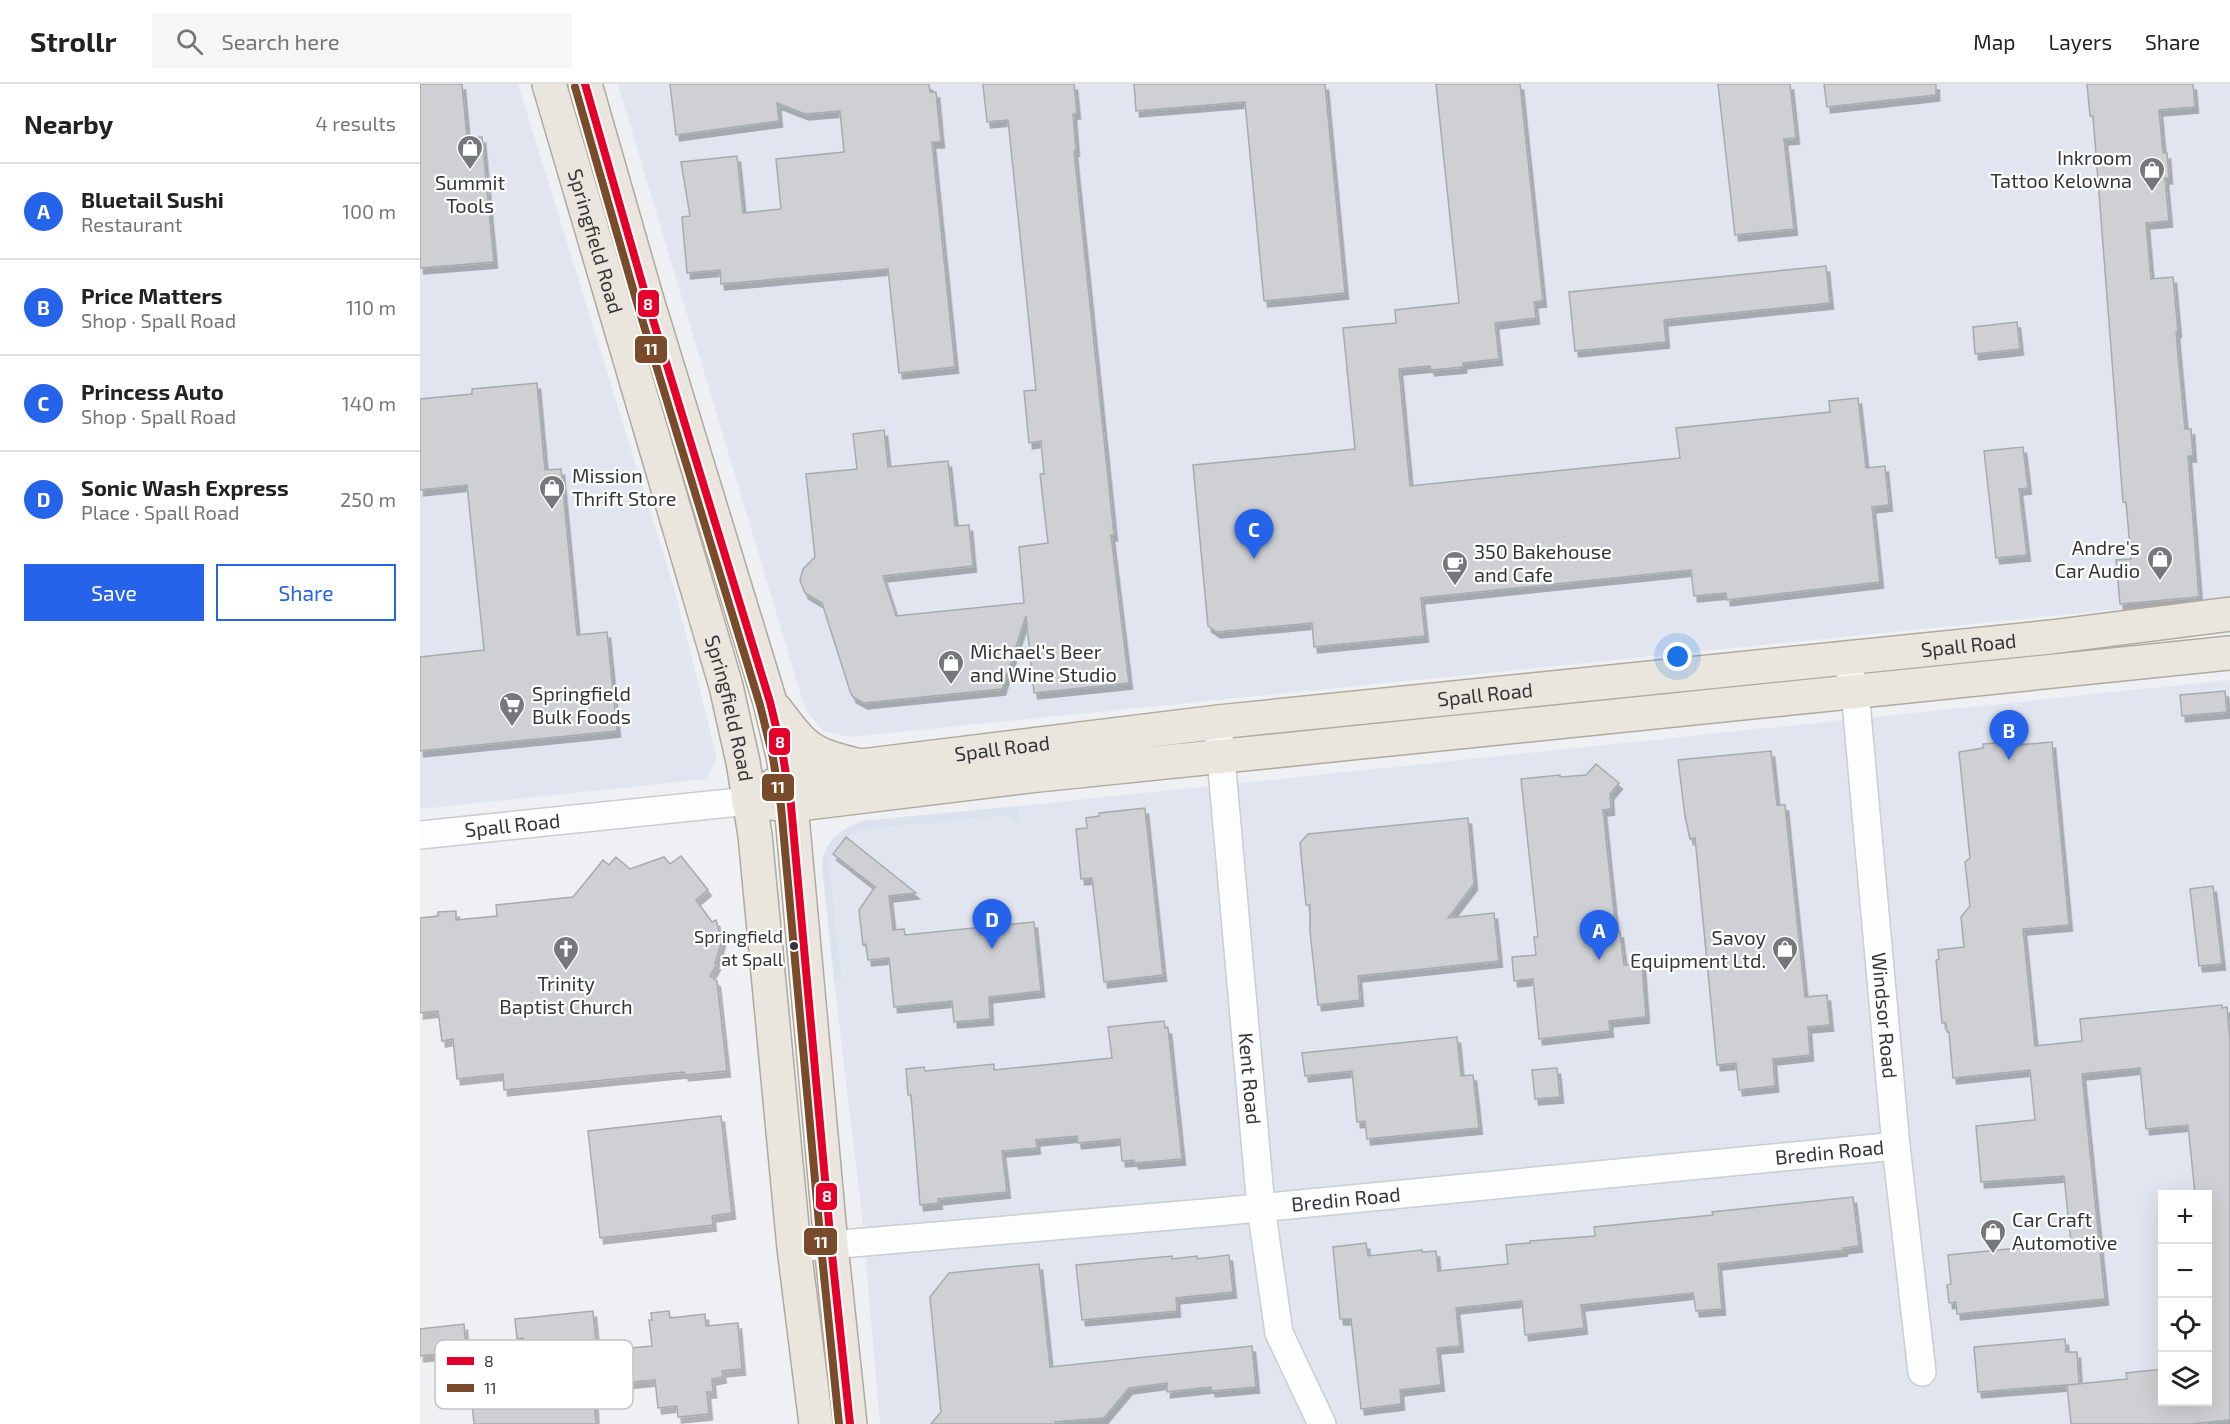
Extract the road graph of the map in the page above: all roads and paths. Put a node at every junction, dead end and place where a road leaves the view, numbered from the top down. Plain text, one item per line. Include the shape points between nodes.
1 (549, 84) edge
2 (585, 84) edge
3 (2230, 614) edge
4 (2230, 653) edge
5 (1846, 658) junction
6 (1854, 691) junction
7 (770, 702) junction
8 (1218, 722) junction
9 (1220, 757) junction
10 (861, 766) junction
11 (789, 791) junction
12 (749, 801) junction
13 (420, 835) edge
14 (1896, 1146) junction
15 (1261, 1207) junction
16 (831, 1245) junction
17 (794, 1248) junction
18 (1922, 1372) dead end
19 (816, 1424) edge
20 (850, 1424) edge
21 (1322, 1424) edge

1 - 12 main road, Springfield Road via 726,686
2 - 7 main road, Springfield Road
3 - 5 main road, Spall Road
4 - 6 main road, Spall Road
5 - 6 street, Windsor Road
5 - 8 main road, Spall Road
6 - 9 main road, Spall Road
6 - 14 street, Windsor Road
7 - 10 main road via 809,749
7 - 11 main road, Springfield Road
8 - 9 street, Kent Road
8 - 10 main road, Spall Road
9 - 11 main road, Spall Road via 1029,776
9 - 15 street, Kent Road
10 - 11 main road, Spall Road
11 - 12 main road, Spall Road
11 - 16 main road, Springfield Road
12 - 13 street, Spall Road
12 - 17 main road, Springfield Road
14 - 15 street, Bredin Road
14 - 18 street, Windsor Road
15 - 16 street, Bredin Road
15 - 21 street, Kent Road via 1279,1334
16 - 17 street, Bredin Road
16 - 20 main road, Springfield Road
17 - 19 main road, Springfield Road

